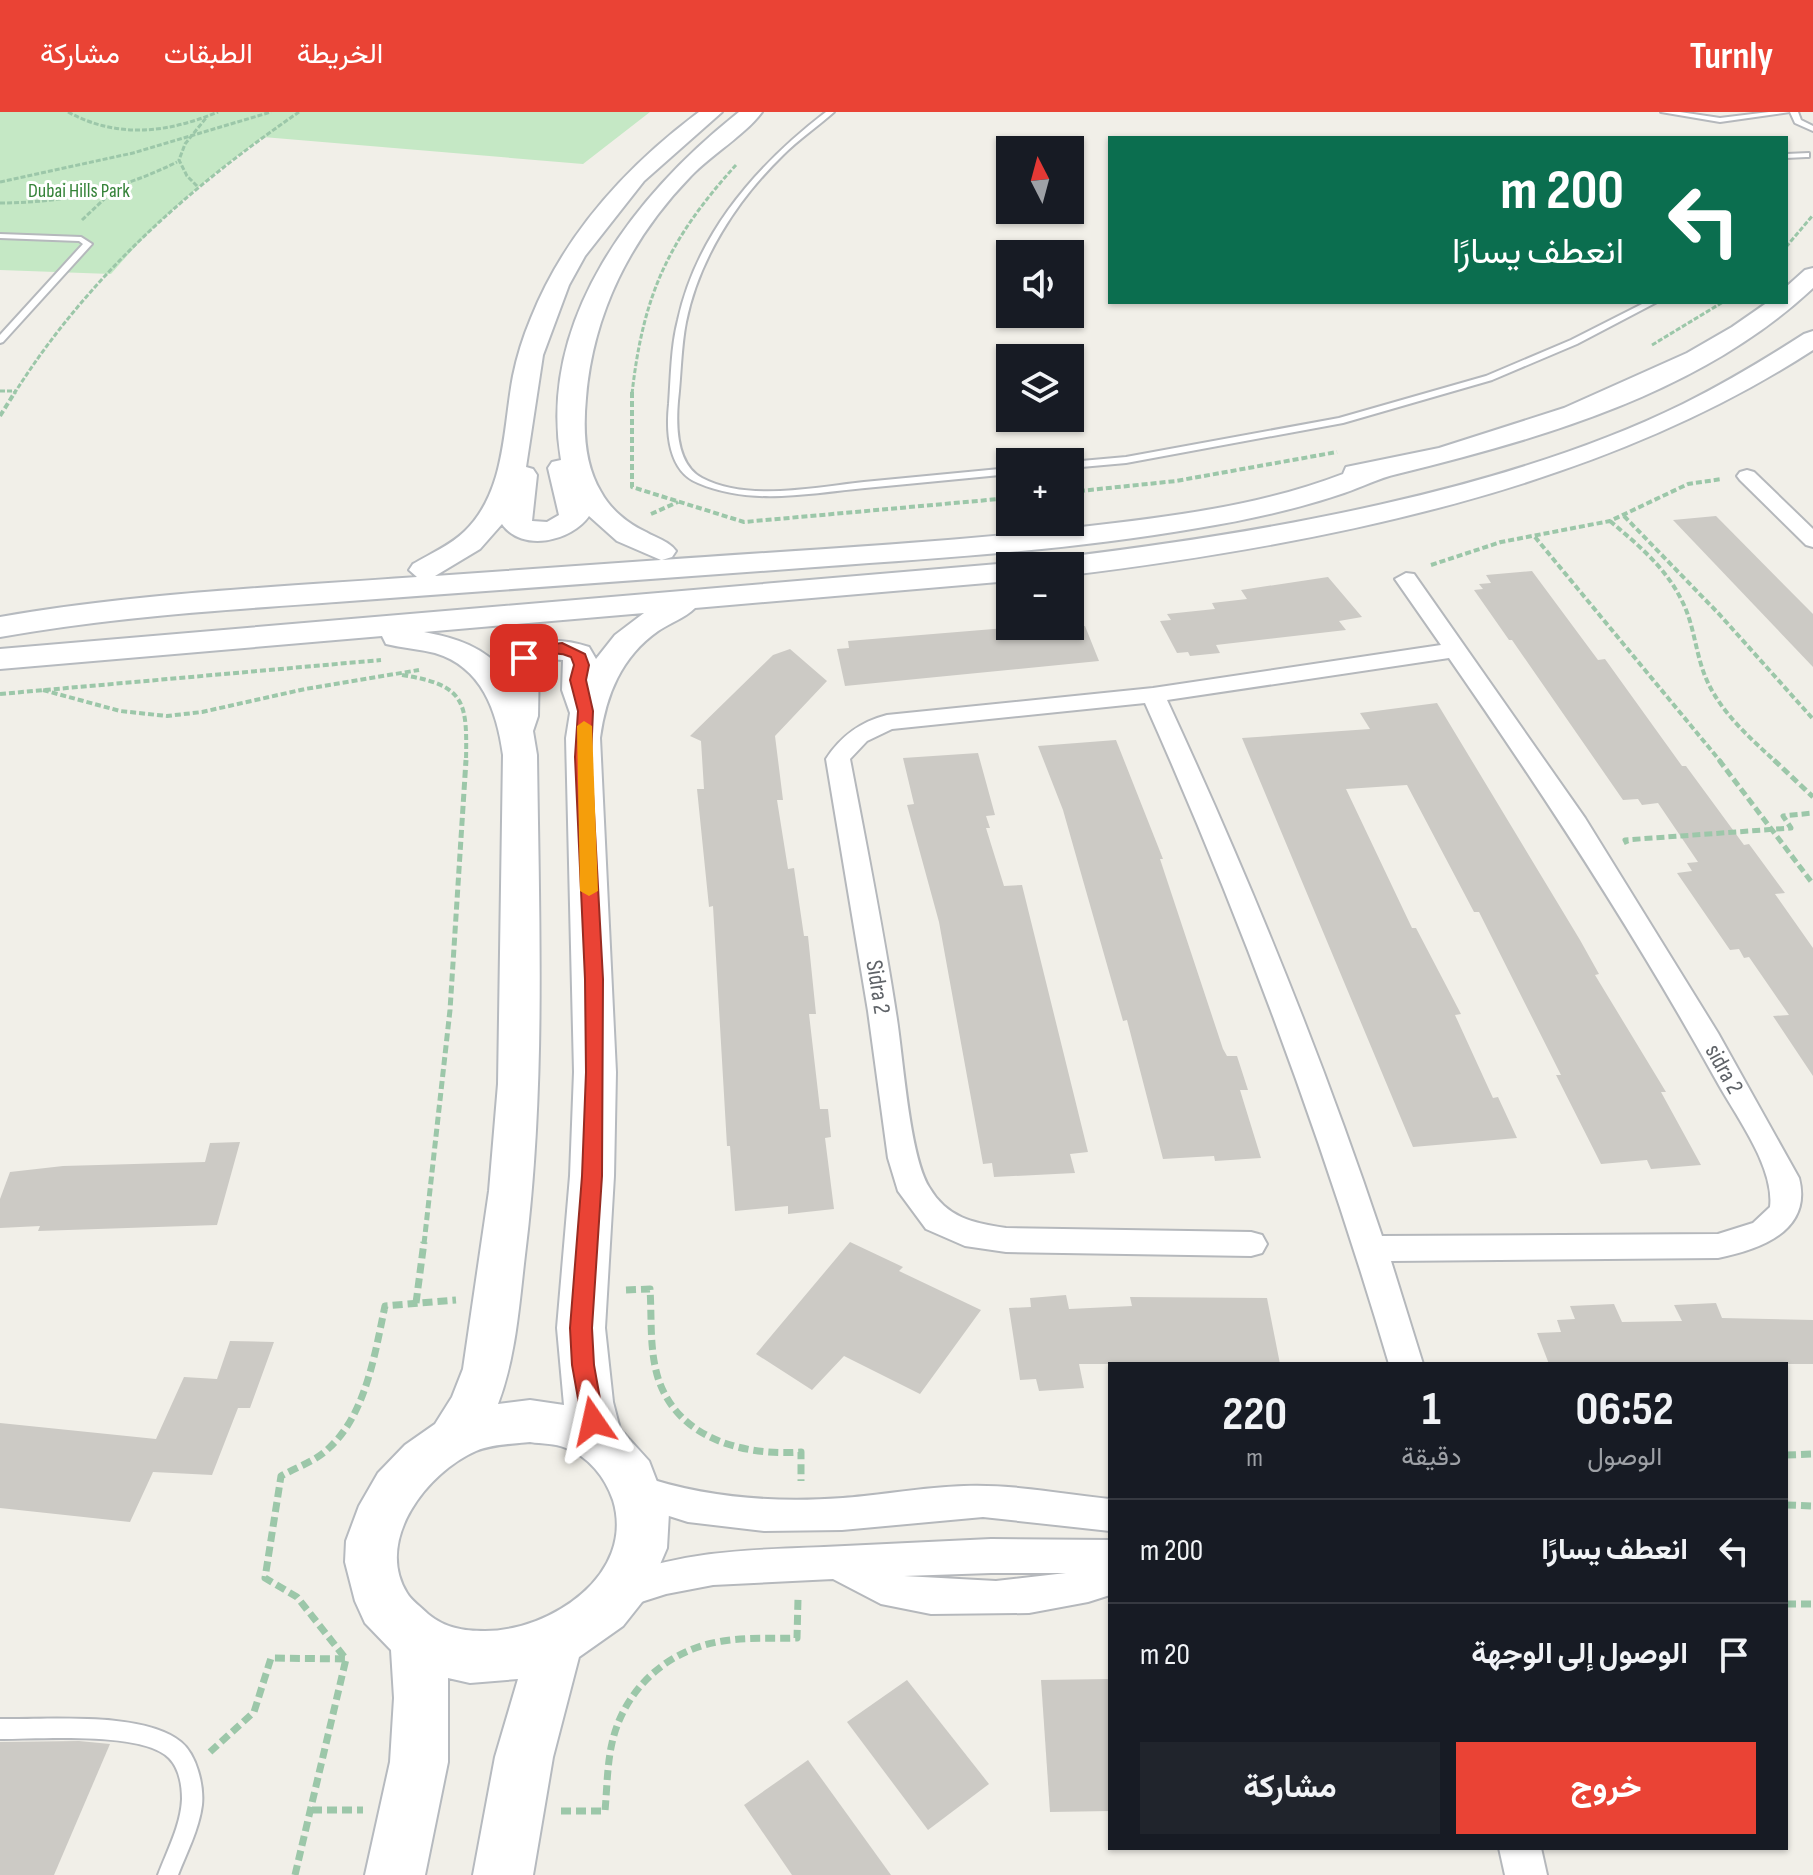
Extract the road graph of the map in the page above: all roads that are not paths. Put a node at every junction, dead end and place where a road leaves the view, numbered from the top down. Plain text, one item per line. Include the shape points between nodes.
1 (712, 112) edge
2 (752, 112) edge
3 (830, 112) edge
4 (1665, 112) edge
5 (1787, 112) edge
6 (1794, 112) edge
7 (1813, 129) edge
8 (1806, 155) dead end
9 (1788, 156) edge
10 (0, 236) edge
11 (1813, 275) edge
12 (1788, 298) edge
13 (1649, 304) edge
14 (1781, 304) edge
15 (1813, 339) edge
16 (0, 340) edge
17 (516, 442) junction
18 (570, 442) junction
19 (1084, 464) edge
20 (1382, 469) junction
21 (996, 472) edge
22 (1747, 476) road end
23 (1084, 512) edge
24 (996, 522) edge
25 (1812, 538) edge
26 (661, 551) junction
27 (1084, 563) edge
28 (424, 570) junction
29 (996, 573) edge
30 (1406, 579) road end
31 (695, 600) junction
32 (0, 605) edge
33 (0, 627) edge
34 (350, 628) junction
35 (1456, 650) junction
36 (0, 661) edge
37 (1153, 695) junction
38 (586, 711) junction
39 (517, 734) junction
40 (1251, 1244) dead end
41 (1370, 1249) junction
42 (1405, 1362) edge
43 (453, 1438) junction
44 (598, 1440) junction
45 (638, 1491) junction
46 (1108, 1515) edge
47 (1108, 1557) edge
48 (838, 1562) junction
49 (1108, 1579) edge
50 (619, 1592) junction
51 (417, 1640) junction
52 (555, 1644) junction
53 (0, 1729) edge
54 (1520, 1850) edge
55 (168, 1875) edge
56 (395, 1875) edge
57 (503, 1875) edge
58 (1526, 1875) edge

1 - 17 street via 617,198 565,271 530,355
2 - 18 street via 675,179 626,240 606,275 578,353
3 - 21 lane via 773,158 705,254 682,319 671,426 681,461 694,478 756,492
4 - 5 lane via 1720,120
6 - 7 lane via 1798,121
8 - 9 lane
10 - 16 lane via 81,239 88,244
11 - 12 street
13 - 19 lane via 1489,378 1340,421
14 - 20 street via 1725,343 1602,403 1525,431
15 - 27 street via 1703,404 1536,469 1323,524
17 - 18 street via 525,456 517,524 535,532 561,528 574,516 561,462
17 - 28 street via 504,494 487,524 475,538
18 - 26 street via 582,486 597,507 619,529
20 - 23 street
20 - 33 street via 1279,503 1077,535 933,551 151,606
22 - 25 street
24 - 26 street
26 - 28 street
28 - 32 street
29 - 31 street
30 - 35 street, sidra 2
31 - 34 street
31 - 38 street via 640,627 622,644 595,684
34 - 36 street
34 - 39 street via 465,654 498,688
35 - 37 street, Sidra 2
35 - 41 street, sidra 2 via 1636,919 1777,1163 1787,1193 1780,1220 1755,1239 1718,1246
37 - 40 street, Sidra 2 via 887,722 847,743 838,759 903,1158 914,1191 937,1220 965,1234 1006,1240
37 - 41 street via 1276,983
38 - 39 street via 578,654 562,648 540,650 524,658 520,670 523,701
38 - 44 street via 583,757 595,1072 581,1328 588,1402
39 - 43 street via 521,989 511,1191 487,1369
41 - 42 street
43 - 44 street via 491,1425 530,1421 566,1426
43 - 51 street via 411,1470 381,1512 371,1559 383,1605
44 - 45 street via 622,1462
45 - 46 street via 672,1504 756,1515 841,1514 984,1501
45 - 50 street via 643,1524 637,1558
47 - 48 street
48 - 49 street via 879,1586 929,1598 1041,1596
48 - 50 street via 713,1568
50 - 52 street via 591,1621
51 - 52 street via 447,1654 483,1659 520,1656
51 - 56 street via 422,1698 419,1762
52 - 57 street via 524,1757
53 - 55 lane via 120,1731 150,1735 174,1749 188,1772 192,1802
54 - 58 street

